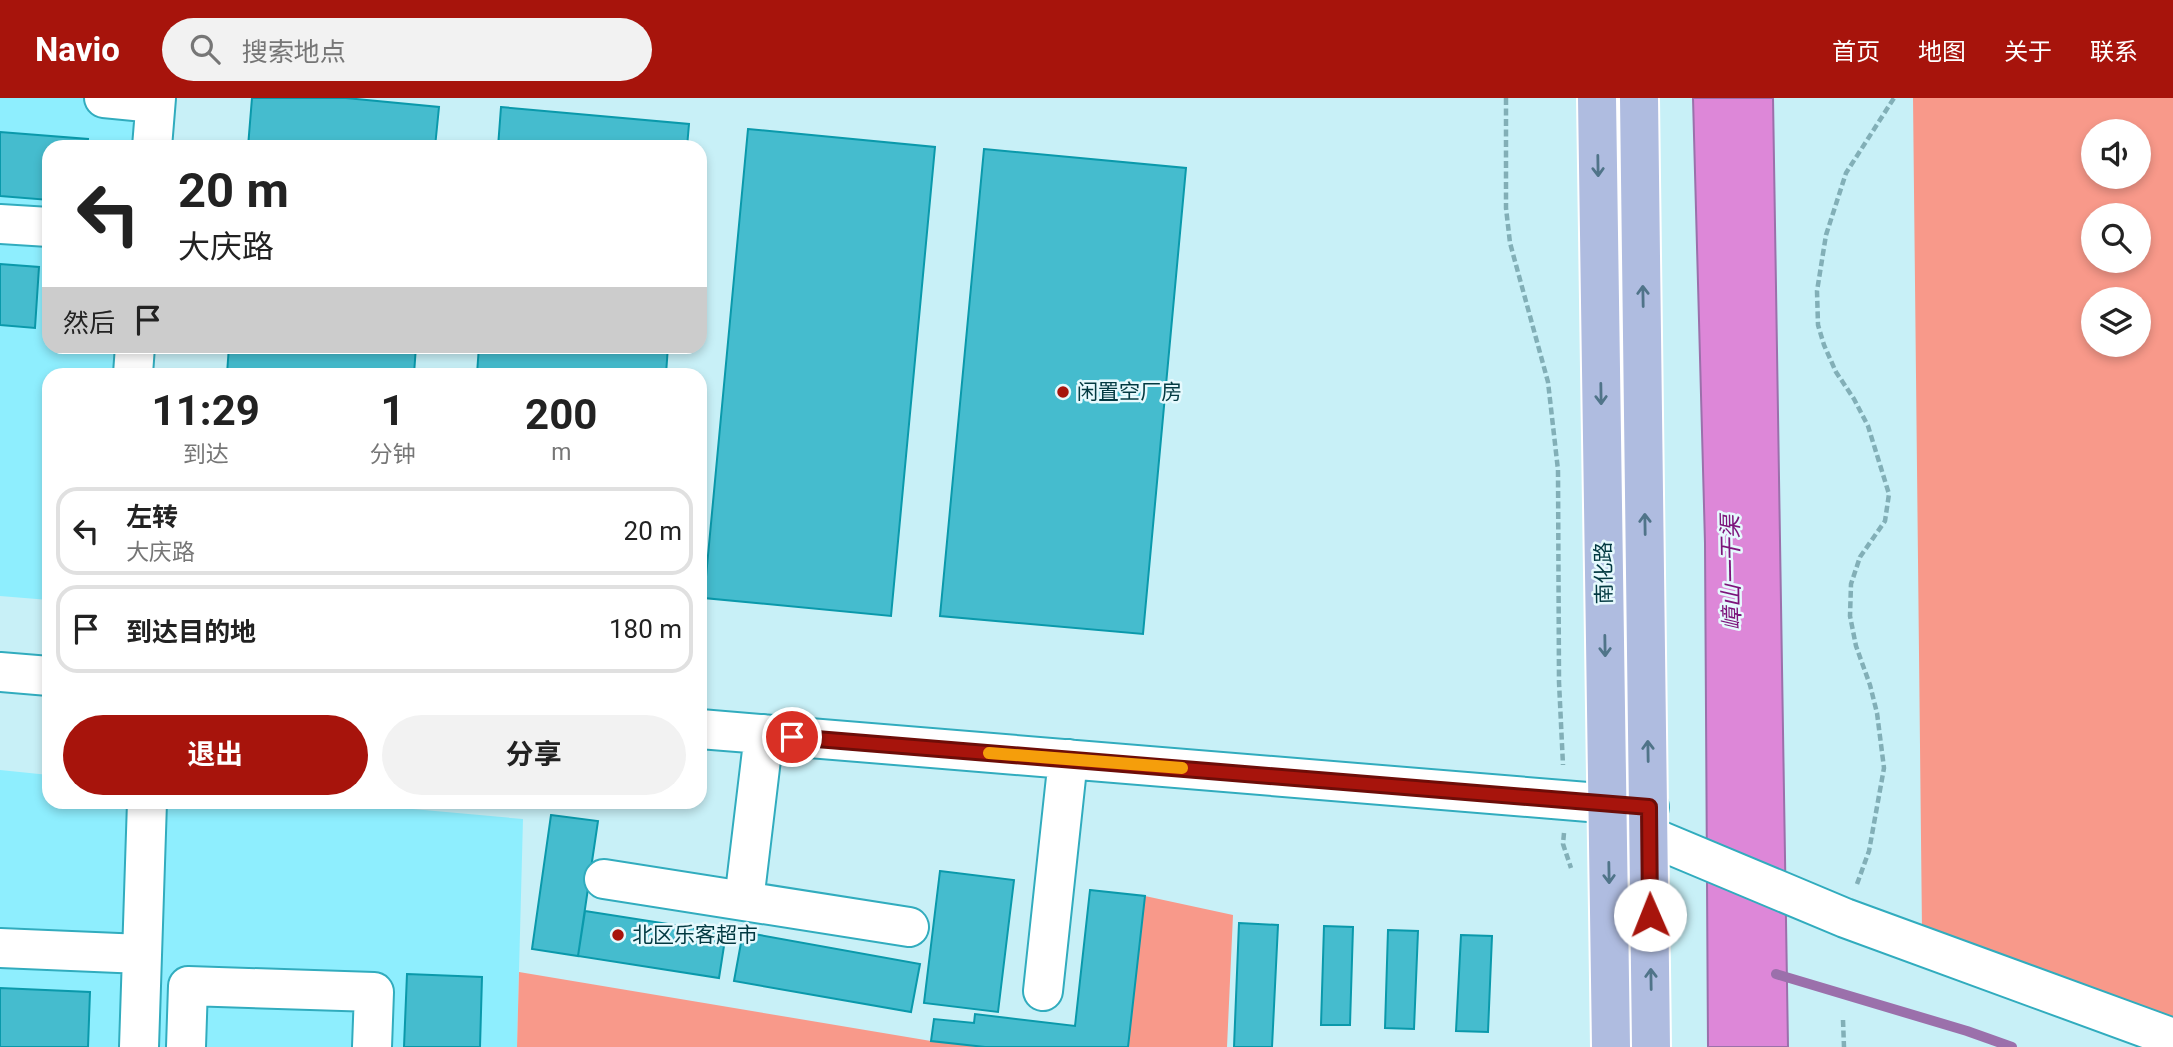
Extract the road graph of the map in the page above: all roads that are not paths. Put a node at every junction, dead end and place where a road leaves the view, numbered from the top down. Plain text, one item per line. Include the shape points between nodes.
1 (104, 98) edge
2 (1597, 98) edge
3 (1639, 98) edge
4 (156, 100) edge
5 (153, 140) edge
6 (0, 224) edge
7 (42, 227) edge
8 (0, 672) edge
9 (42, 675) edge
10 (707, 730) edge
11 (764, 734) junction
12 (1068, 759) junction
13 (1608, 803) junction
14 (147, 809) edge
15 (1654, 829) junction
16 (604, 879) dead end
17 (744, 901) junction
18 (909, 927) dead end
19 (0, 948) edge
20 (142, 954) junction
21 (1042, 991) dead end
22 (2173, 1038) edge
23 (139, 1044) edge
24 (186, 1045) edge
25 (372, 1047) edge
26 (1611, 1047) edge
27 (1651, 1047) edge

1 - 4 street
2 -> 13 main road, 南化路
15 -> 3 main road, 南化路
4 - 5 street
6 - 7 street
8 - 9 street
10 - 11 street
11 - 12 street
11 - 17 street
12 - 13 street
12 - 21 street
13 - 15 street
13 -> 26 main road, 南化路
14 - 20 street
15 - 22 street via 1845,918
27 -> 15 main road, 南化路
16 - 17 street
17 - 18 street
19 - 20 street
20 - 23 street
23 - 24 street
24 - 25 street via 188,986 374,992

